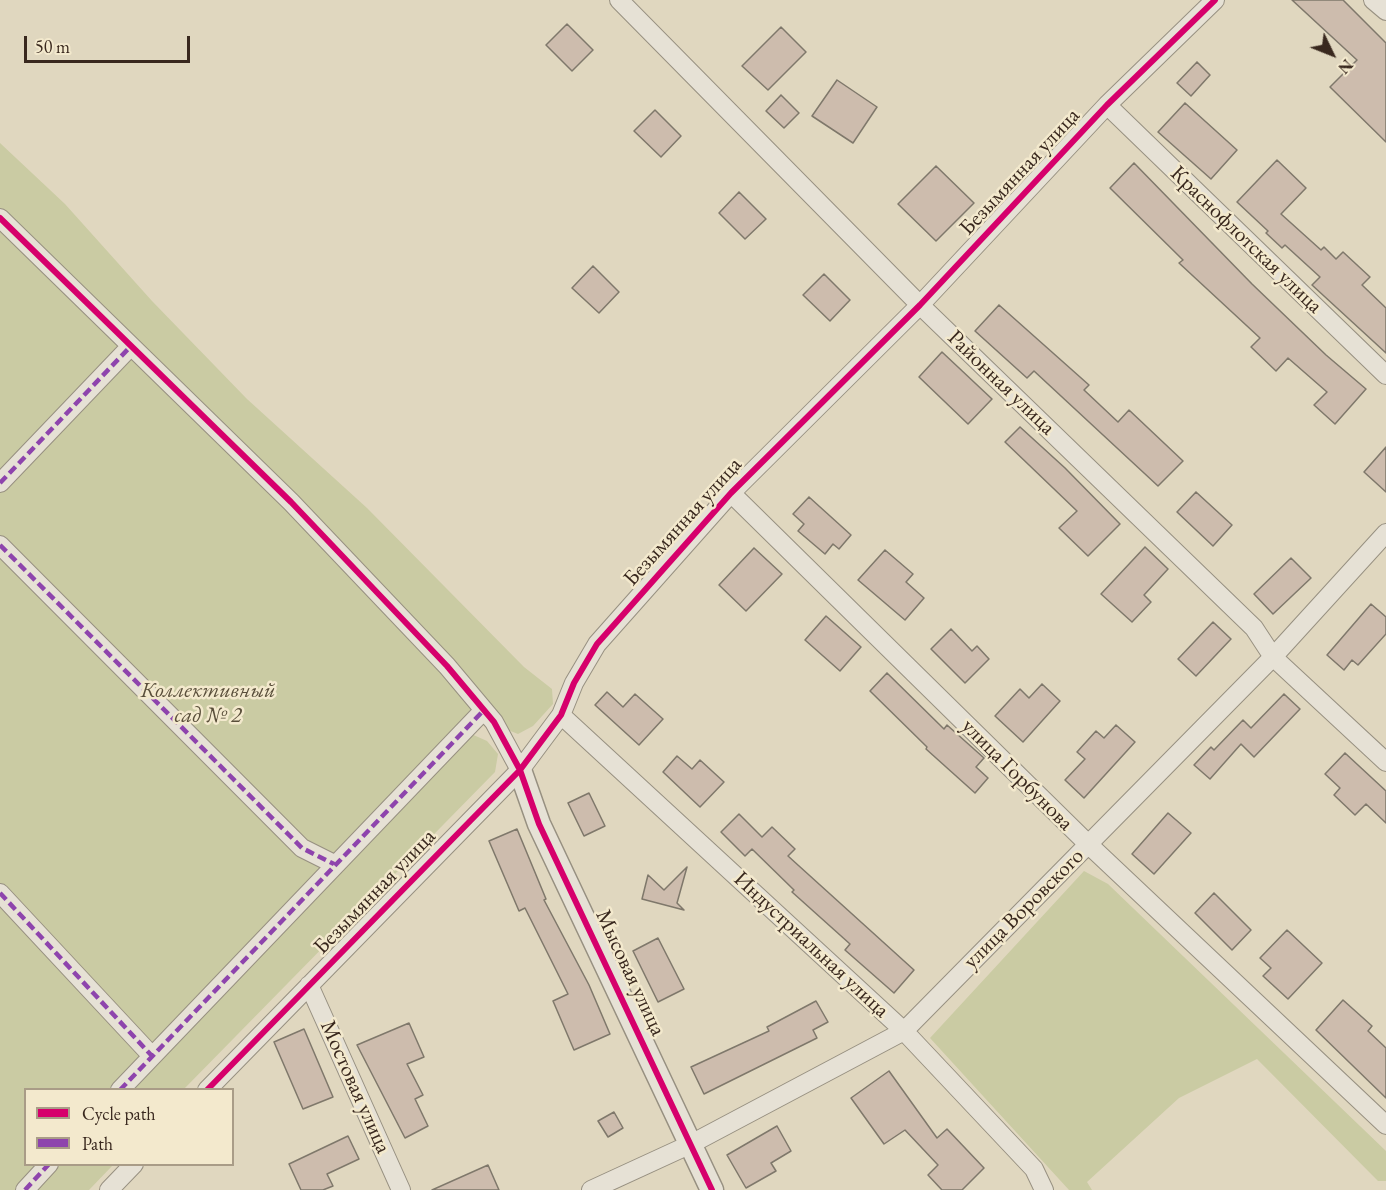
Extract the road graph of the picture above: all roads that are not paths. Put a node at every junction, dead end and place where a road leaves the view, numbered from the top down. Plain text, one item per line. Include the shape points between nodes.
1 (619, 0) edge
2 (1215, 0) edge
3 (1373, 0) edge
4 (1386, 11) edge
5 (1107, 105) junction
6 (0, 218) edge
7 (920, 305) junction
8 (131, 346) junction
9 (1386, 375) edge
10 (0, 483) edge
11 (731, 493) junction
12 (1386, 533) edge
13 (0, 545) edge
14 (1273, 657) junction
15 (484, 710) junction
16 (561, 716) junction
17 (1386, 762) edge
18 (520, 770) junction
19 (1088, 844) junction
20 (334, 864) junction
21 (0, 893) edge
22 (309, 984) junction
23 (904, 1030) junction
24 (152, 1056) junction
25 (121, 1088) edge
26 (208, 1088) edge
27 (1386, 1125) edge
28 (691, 1144) junction
29 (47, 1166) edge
30 (132, 1166) edge
31 (25, 1190) edge
32 (109, 1190) edge
33 (401, 1190) edge
34 (591, 1190) edge
35 (712, 1190) edge
36 (1044, 1190) edge

1 - 7 street, Районная улица
2 - 5 street, Безымянная улица
3 - 4 street
5 - 7 street, Безымянная улица
5 - 9 street, Краснофлотская улица
6 - 8 street
7 - 11 street, Безымянная улица
7 - 14 street, Районная улица via 1254,628
8 - 10 street
8 - 15 street via 291,502
11 - 16 street, Безымянная улица via 597,644 574,683
11 - 19 street, улица Горбунова
12 - 14 street, улица Воровского
13 - 20 street via 302,848
14 - 17 street, Районная улица
14 - 19 street, улица Воровского
15 - 18 street
15 - 20 street
16 - 18 street, Безымянная улица
16 - 23 street, Индустриальная улица
18 - 22 street, Безымянная улица
18 - 28 street, Мысовая улица via 539,824
19 - 23 street, улица Воровского
19 - 27 street, улица Горбунова
20 - 24 street
21 - 24 street
22 - 26 street, Безымянная улица
22 - 33 street, Мостовая улица
23 - 28 street, улица Воровского
23 - 36 street, Индустриальная улица via 1034,1169
24 - 25 street
28 - 34 street, улица Воровского
28 - 35 street, Мысовая улица
29 - 31 street
30 - 32 street

